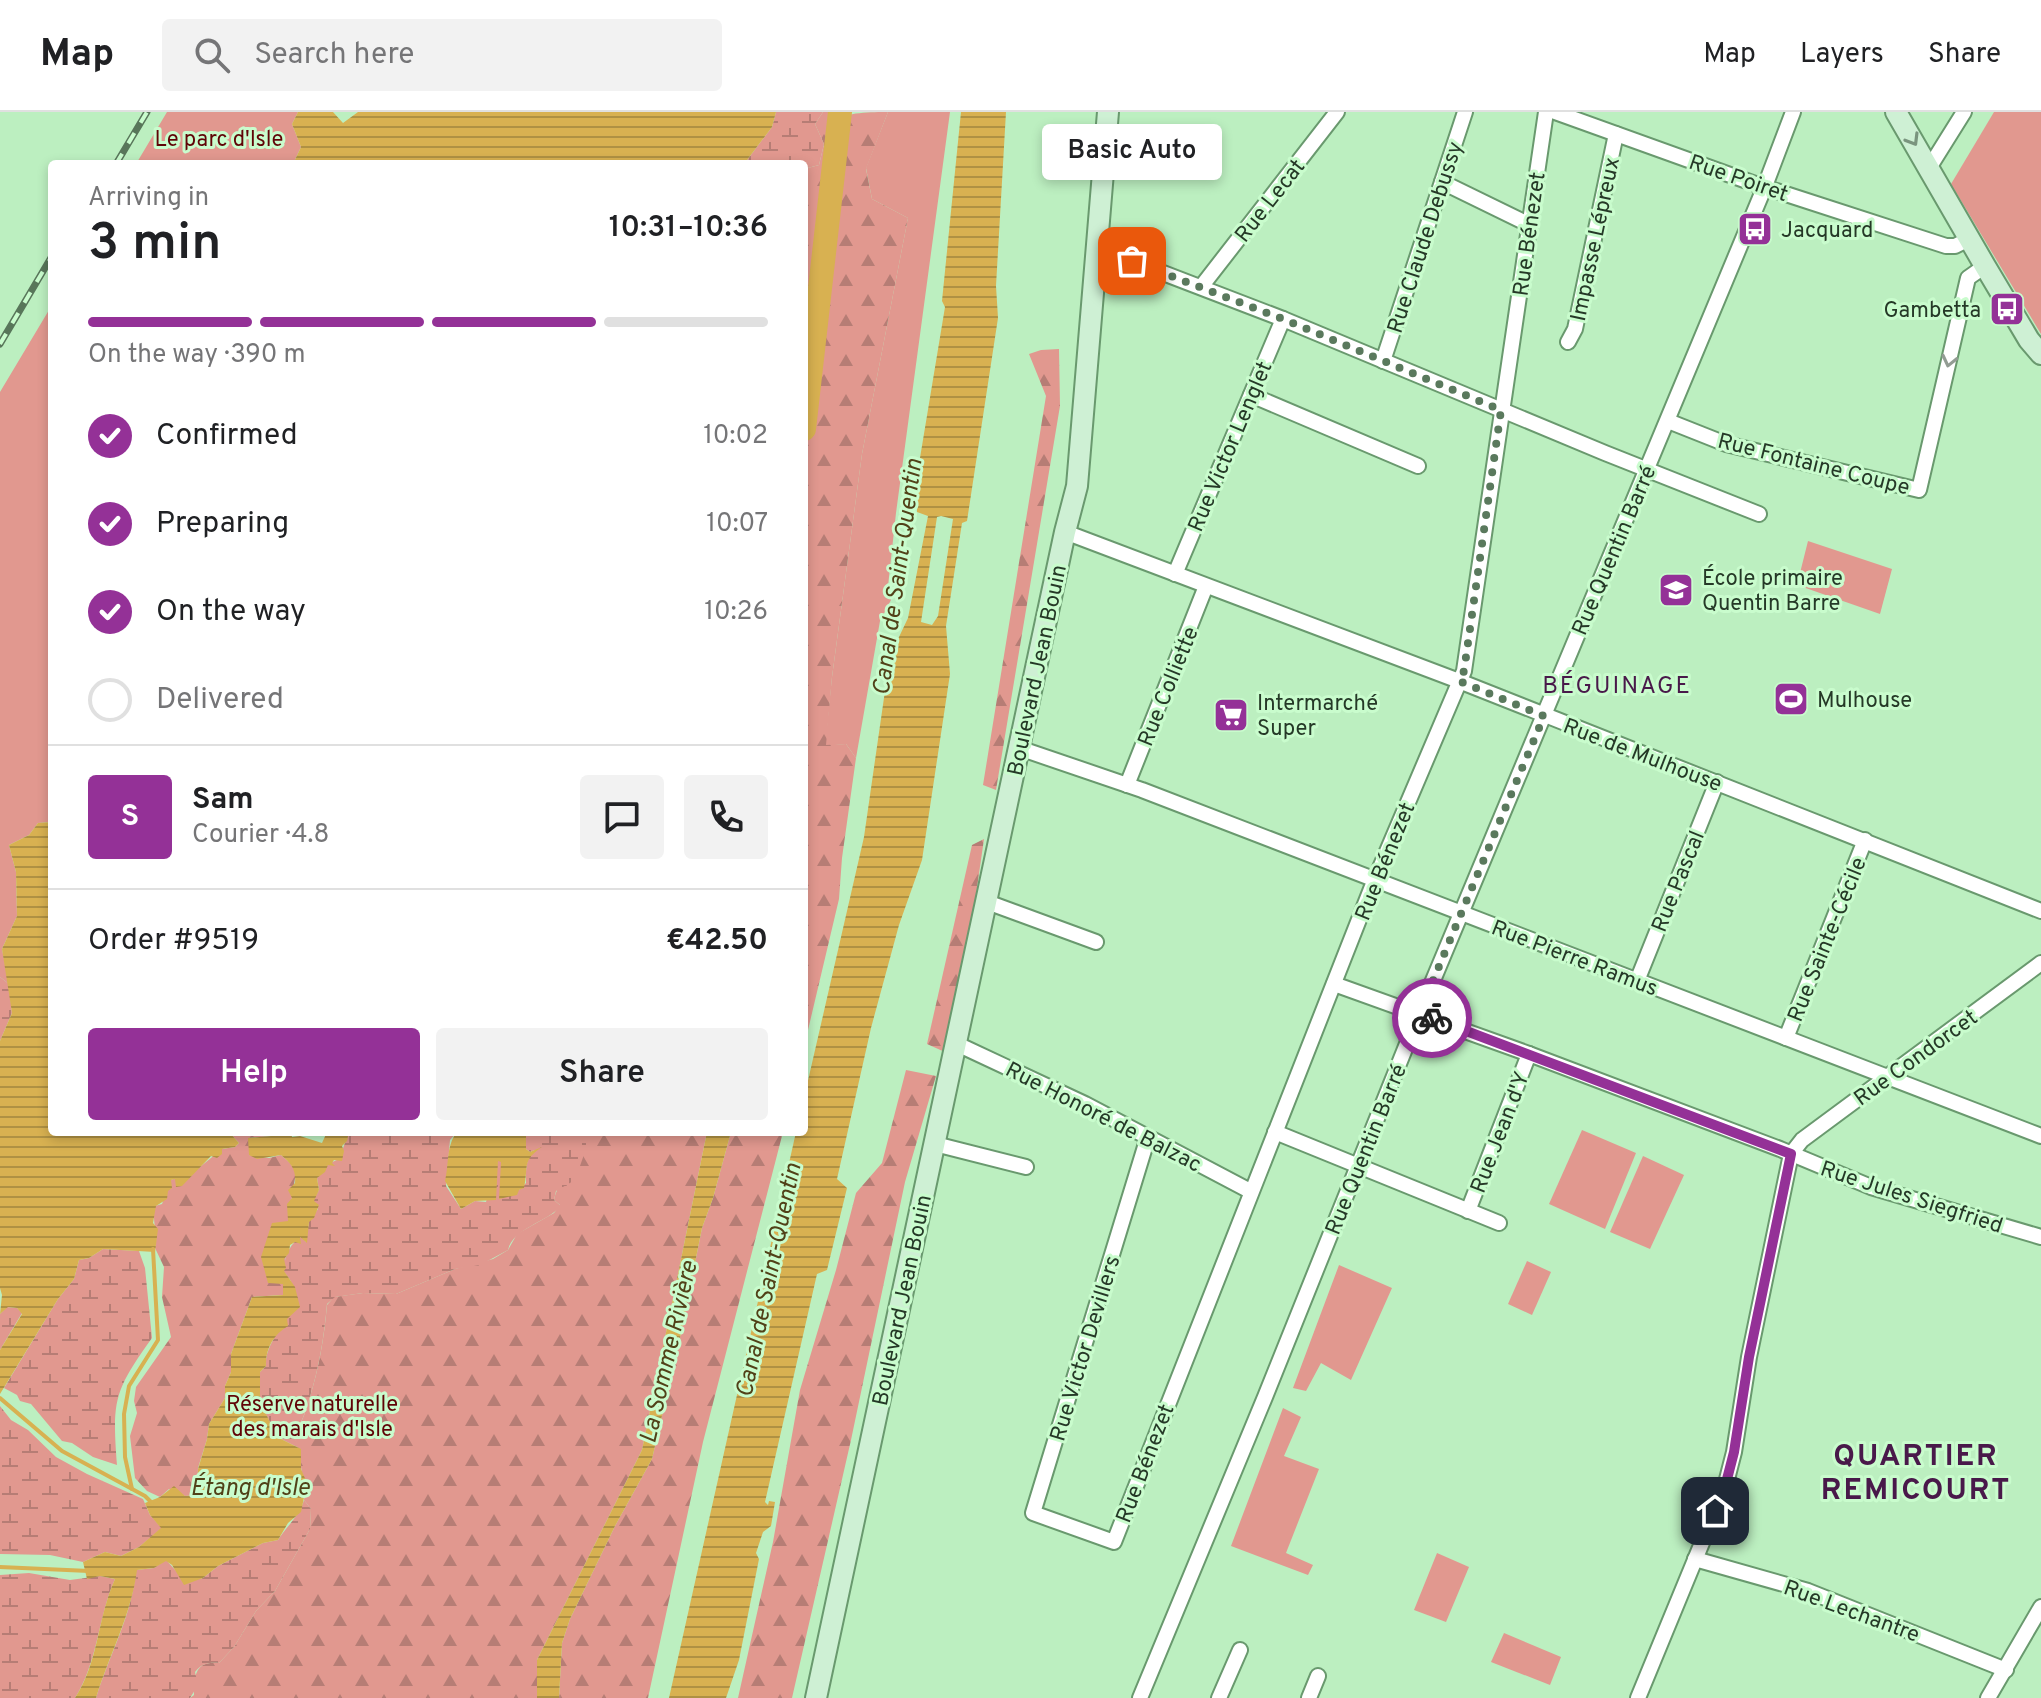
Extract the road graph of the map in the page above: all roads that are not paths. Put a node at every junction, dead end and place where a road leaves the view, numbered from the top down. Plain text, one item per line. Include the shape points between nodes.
1 (1108, 112) edge
2 (1337, 112) edge
3 (1465, 112) edge
4 (1546, 112) edge
5 (1555, 112) edge
6 (1793, 112) edge
7 (1896, 112) edge
8 (1964, 112) edge
9 (1616, 134) junction
10 (1929, 168) junction
11 (1442, 182) junction
12 (1765, 186) junction
13 (1530, 225) junction
14 (1969, 239) junction
15 (1098, 248) junction
16 (1985, 266) junction
17 (1201, 287) junction
18 (1283, 319) junction
19 (1568, 342) dead end
20 (2041, 354) edge
21 (1383, 361) junction
22 (1251, 395) junction
23 (1501, 410) junction
24 (1668, 421) junction
25 (1418, 466) dead end
26 (1646, 470) junction
27 (1759, 514) dead end
28 (1065, 532) junction
29 (1175, 574) junction
30 (1206, 586) junction
31 (1459, 681) junction
32 (1544, 716) junction
33 (1019, 748) junction
34 (1717, 782) junction
35 (1127, 785) junction
36 (1865, 840) junction
37 (1375, 880) junction
38 (987, 902) junction
39 (2041, 911) edge
40 (1462, 913) junction
41 (1096, 942) dead end
42 (2041, 963) edge
43 (1637, 981) junction
44 (1334, 984) junction
45 (1419, 1014) junction
46 (1786, 1038) junction
47 (957, 1044) junction
48 (1529, 1054) junction
49 (1888, 1077) junction
50 (1275, 1132) junction
51 (2041, 1136) edge
52 (1148, 1137) junction
53 (935, 1144) junction
54 (1791, 1154) junction
55 (1026, 1167) dead end
56 (1359, 1167) junction
57 (1250, 1191) junction
58 (1468, 1211) junction
59 (1499, 1223) dead end
60 (2041, 1237) edge
61 (1078, 1529) joint
62 (1695, 1559) junction
63 (2041, 1607) edge
64 (1240, 1650) dead end
65 (2006, 1670) junction
66 (1318, 1676) dead end
67 (816, 1698) edge
68 (1140, 1698) edge
69 (1219, 1698) edge
70 (1309, 1698) edge
71 (1638, 1698) edge
72 (1988, 1698) edge

1 - 15 street, Boulevard Jean Bouin
2 - 17 street, Rue Lecat
3 - 11 street, Rue Claude Debussy
4 - 13 street, Rue Bénezet
5 - 9 street, Rue Poiret
6 - 12 street, Rue Quentin Barré
7 -> 10 street
8 - 10 street
9 - 12 street, Rue Poiret
9 - 19 street, Impasse Lépreux
10 - 14 street
11 - 13 street
11 - 21 street, Rue Claude Debussy
12 - 14 street, Rue Poiret via 1946,246
12 - 24 street, Rue Quentin Barré
13 - 23 street, Rue Bénezet
14 - 16 street
15 - 17 street
15 - 28 street, Boulevard Jean Bouin via 1077,486
16 - 20 street
16 -> 24 street, Rue Fontaine Coupe via 1968,278 1919,490 1726,444
17 - 18 street
18 - 21 street
18 - 22 street, Rue Victor Lenglet
21 - 23 street
22 - 25 street
22 - 29 street, Rue Victor Lenglet
23 - 26 street
23 - 31 street, Rue Bénezet
24 - 26 street, Rue Quentin Barré
26 - 27 street
26 - 32 street, Rue Quentin Barré
28 - 29 street, Rue de Mulhouse
28 - 33 street, Boulevard Jean Bouin
29 - 30 street, Rue de Mulhouse
30 - 31 street, Rue de Mulhouse
30 - 35 street, Rue Colliette
31 - 32 street, Rue de Mulhouse
31 - 37 street, Rue Bénezet
32 - 34 street, Rue de Mulhouse
32 - 40 street, Rue Quentin Barré
33 - 35 street, Rue Pierre Ramus
33 - 38 street, Boulevard Jean Bouin
34 - 36 street, Rue de Mulhouse
34 - 43 street, Rue Pascal
35 - 37 street, Rue Pierre Ramus
36 - 39 street, Rue de Mulhouse
36 - 46 street, Rue Sainte-Cécile
37 - 40 street, Rue Pierre Ramus
37 - 44 street, Rue Bénezet
38 - 41 street
38 - 47 street, Boulevard Jean Bouin
40 - 43 street, Rue Pierre Ramus
40 - 45 street, Rue Quentin Barré
42 - 49 street, Rue Condorcet
43 - 46 street, Rue Pierre Ramus
44 - 45 street, Rue Jules Siegfried
44 - 50 street, Rue Bénezet
45 - 48 street, Rue Jules Siegfried
45 - 56 street, Rue Quentin Barré
46 - 49 street, Rue Pierre Ramus
47 - 52 street, Rue Honoré de Balzac
47 - 53 street, Boulevard Jean Bouin
48 - 54 street, Rue Jules Siegfried
48 - 58 street, Rue Jean d'Y
49 - 51 street, Rue Pierre Ramus
49 - 54 street, Rue Condorcet via 1802,1140
50 - 56 street
50 - 57 street, Rue Bénezet
52 - 57 street, Rue Honoré de Balzac
52 - 61 street, Rue Victor Devillers via 1033,1513
53 - 55 street
53 - 67 street, Boulevard Jean Bouin
54 - 60 street, Rue Jules Siegfried via 1871,1187
54 - 62 street via 1734,1452
56 - 58 street
56 - 68 street, Rue Quentin Barré
57 - 61 street, Rue Bénezet via 1114,1542
58 - 59 street
62 - 65 street, Rue Lechantre via 1808,1591
62 - 71 street
63 - 65 street
64 - 69 street
65 - 72 street
66 - 70 street

